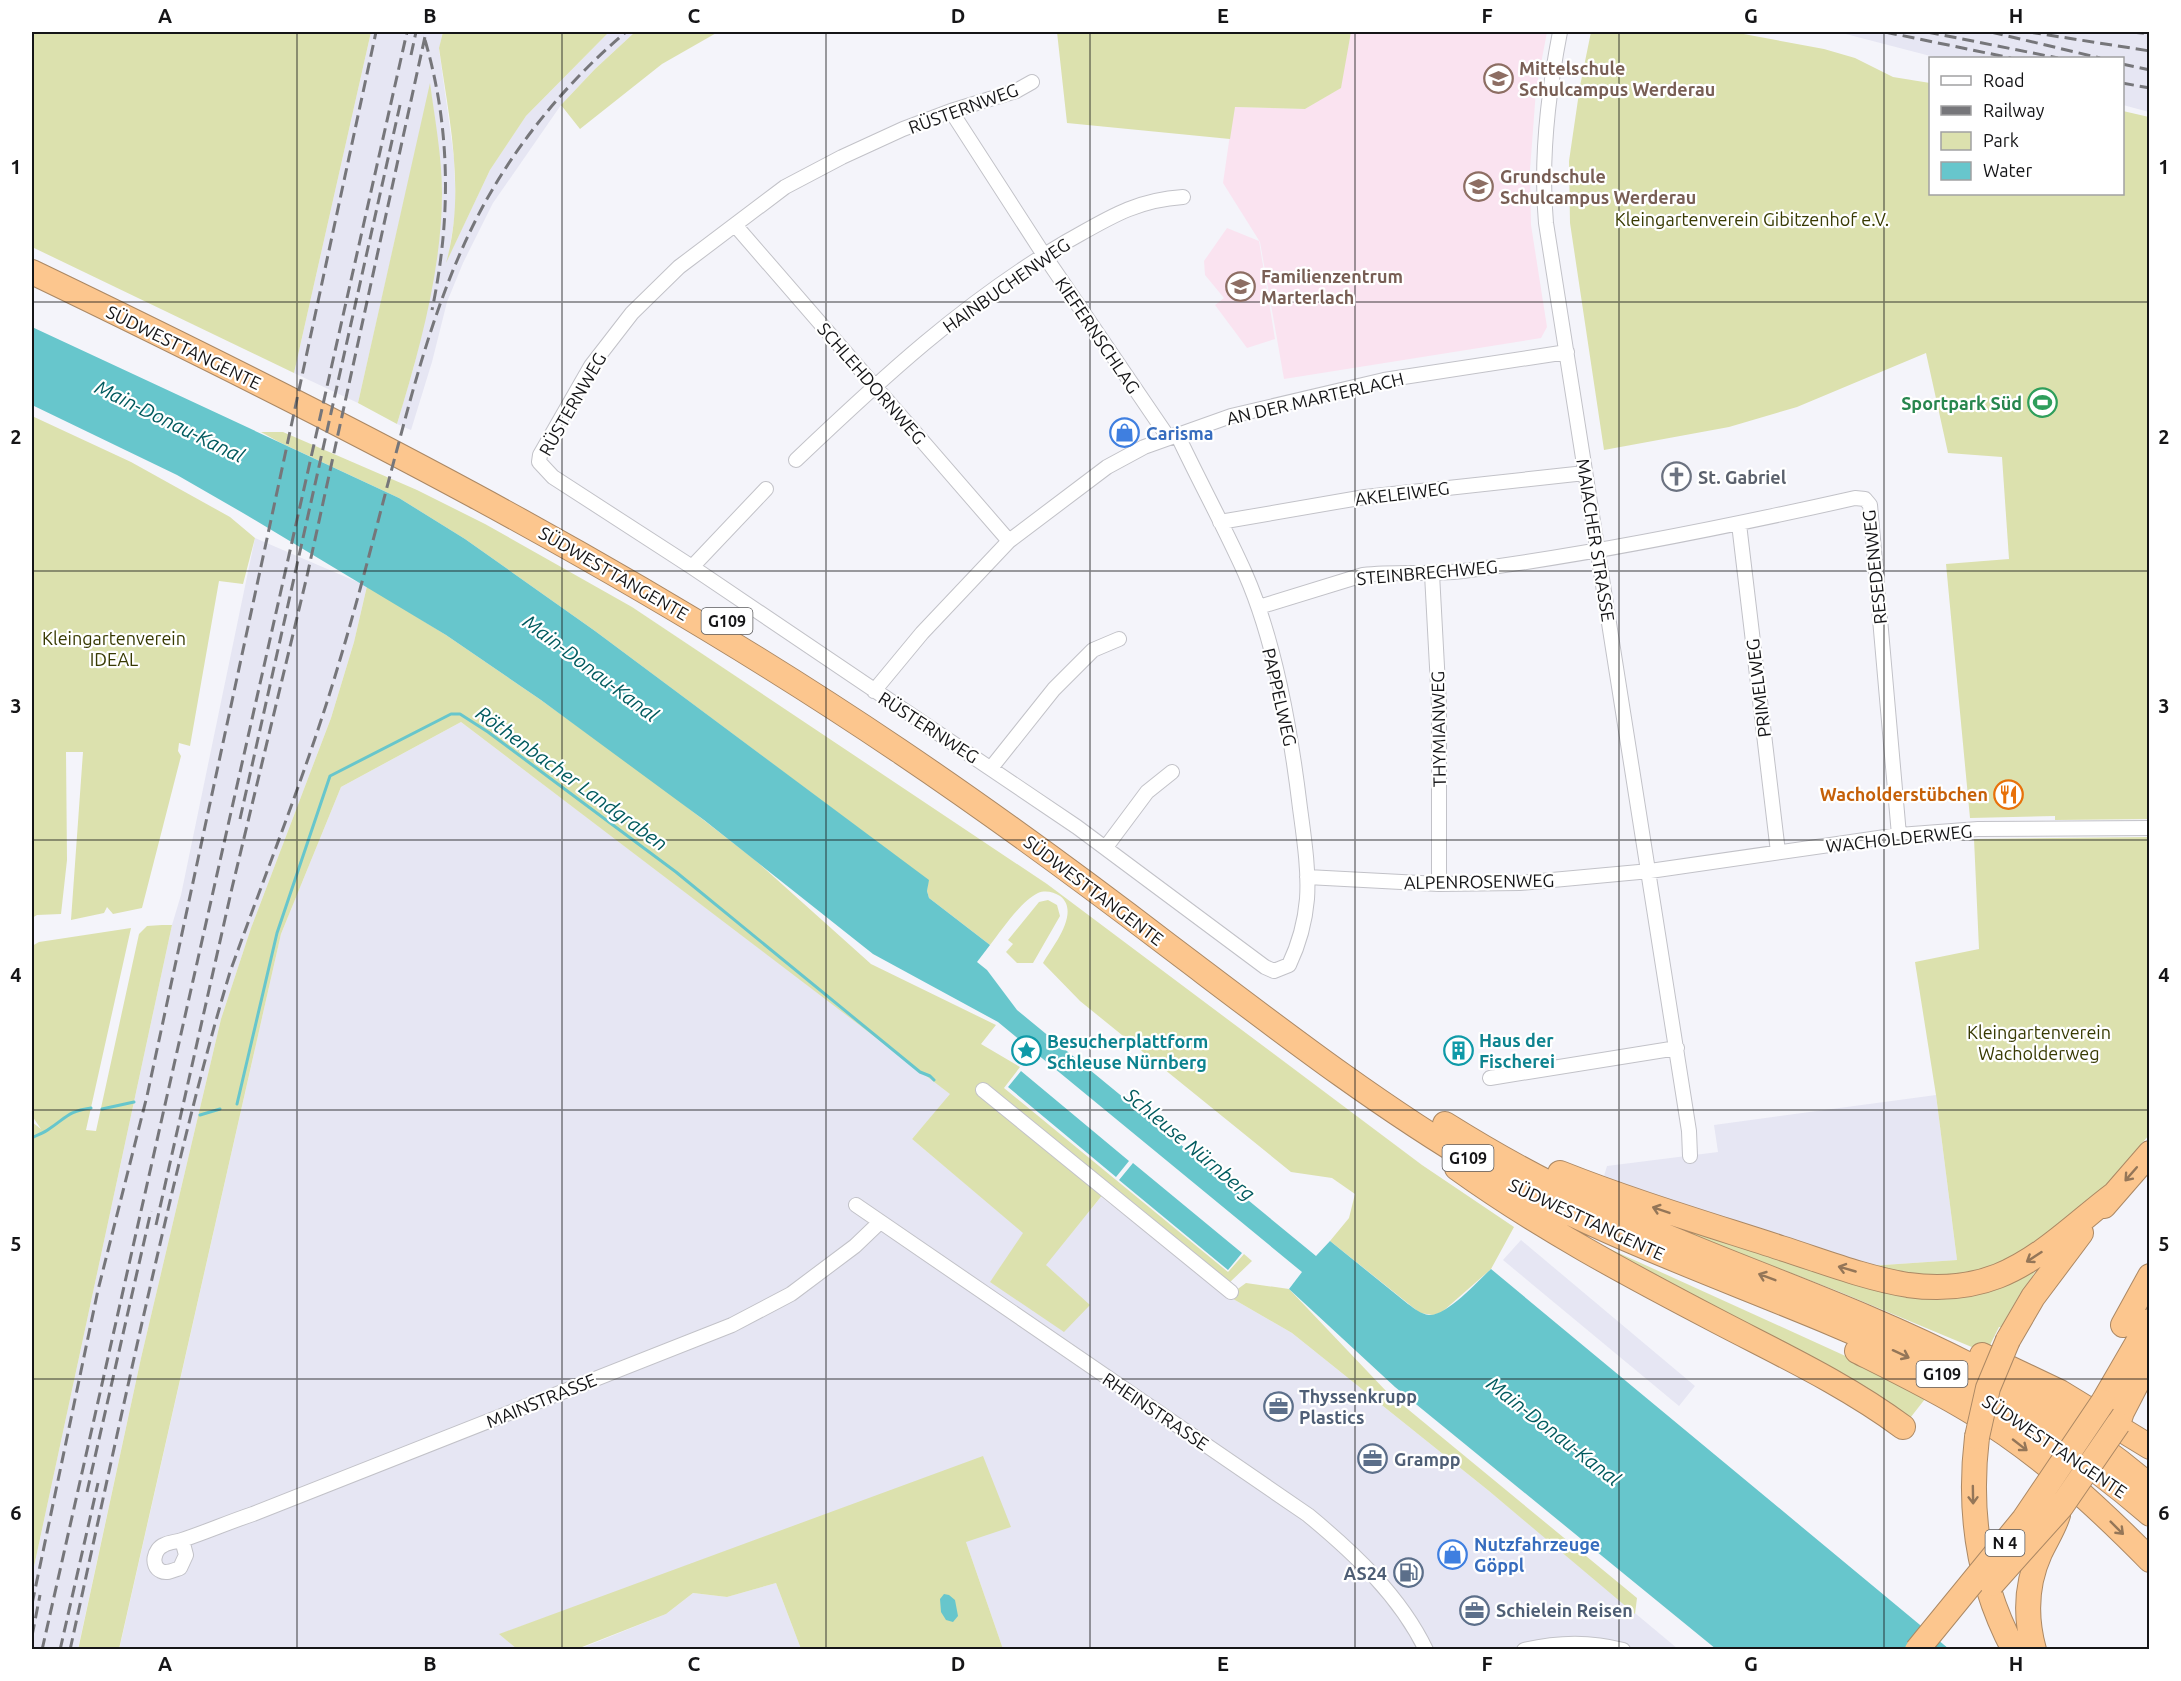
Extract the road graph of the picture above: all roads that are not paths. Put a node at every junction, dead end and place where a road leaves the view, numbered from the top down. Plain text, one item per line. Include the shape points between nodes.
1 (1560, 32) edge
2 (1032, 82) dead end
3 (951, 111) junction
4 (1183, 197) dead end
5 (735, 225) junction
6 (32, 254) edge
7 (1044, 255) junction
8 (32, 272) edge
9 (1567, 352) junction
10 (874, 386) junction
11 (1172, 436) junction
12 (796, 460) dead end
13 (1585, 473) junction
14 (766, 489) dead end
15 (1220, 522) junction
16 (1739, 524) junction
17 (1009, 541) junction
18 (1598, 549) junction
19 (692, 567) junction
20 (1432, 574) junction
21 (1258, 608) junction
22 (1119, 639) dead end
23 (874, 691) junction
24 (991, 768) junction
25 (1172, 772) dead end
26 (2150, 828) edge
27 (1899, 835) junction
28 (1106, 847) junction
29 (1778, 852) junction
30 (1650, 871) junction
31 (1307, 877) junction
32 (1438, 884) junction
33 (1280, 969) joint
34 (1677, 1048) junction
35 (1340, 1074) junction
36 (1490, 1078) dead end
37 (984, 1090) dead end
38 (1442, 1123) junction
39 (2150, 1153) edge
40 (1690, 1156) dead end
41 (2113, 1195) junction
42 (856, 1205) dead end
43 (879, 1223) junction
44 (1712, 1275) junction
45 (2150, 1276) edge
46 (1231, 1292) dead end
47 (1821, 1298) junction
48 (2150, 1321) edge
49 (2124, 1325) dead end
50 (2150, 1358) edge
51 (2150, 1387) edge
52 (2118, 1413) junction
53 (1903, 1427) dead end
54 (2150, 1447) edge
55 (2150, 1486) edge
56 (2061, 1507) junction
57 (2150, 1514) edge
58 (182, 1540) dead end
59 (2150, 1560) edge
60 (1426, 1650) edge
61 (1524, 1650) edge
62 (1623, 1650) edge
63 (1918, 1650) edge
64 (2014, 1650) edge
65 (2034, 1650) edge

1 - 9 street, MAIACHER STRASSE via 1548,110 1545,210
2 - 3 street, RÜSTERNWEG via 1016,91
3 - 5 street, RÜSTERNWEG via 839,158 785,187
3 - 7 street, KIEFERNSCHLAG
4 - 7 street, HAINBUCHENWEG via 1161,198 1117,213
5 - 10 street, SCHLEHDORNWEG
5 - 19 street, RÜSTERNWEG via 679,267 632,312 591,366 539,462 553,477
6 - 38 highway, SÜDWESTTANGENTE / G109 via 438,457 726,620 973,782 1335,1050
7 - 10 street, HAINBUCHENWEG via 962,311
7 - 11 street, KIEFERNSCHLAG
8 - 35 highway, SÜDWESTTANGENTE / G109 via 459,486 704,626 856,722 977,805
9 - 11 street, AN DER MARTERLACH via 1384,380 1260,408
9 - 13 street, MAIACHER STRASSE
10 - 12 street, HAINBUCHENWEG
10 - 17 street, SCHLEHDORNWEG
11 - 15 street, PAPPELWEG
11 - 17 street, AN DER MARTERLACH via 1107,467
13 - 15 street, AKELEIWEG via 1365,497
13 - 18 street, MAIACHER STRASSE
14 - 19 street
15 - 21 street, PAPPELWEG
16 - 18 street, RESEDENWEG
16 - 27 street, RESEDENWEG via 1855,498 1865,499 1870,505
16 - 29 street, PRIMELWEG
17 - 23 street, AN DER MARTERLACH via 922,633
18 - 20 street, STEINBRECHWEG
18 - 30 street, MAIACHER STRASSE
19 - 23 street, RÜSTERNWEG
20 - 21 street, STEINBRECHWEG via 1363,575
20 - 32 street, THYMIANWEG via 1439,704
21 - 31 street, PAPPELWEG via 1293,750
22 - 24 street, RÜSTERNWEG via 1093,650 1054,689
23 - 24 street, RÜSTERNWEG
24 - 28 street, RÜSTERNWEG
25 - 28 street via 1147,792
26 - 27 street, WACHOLDERWEG
27 - 29 street, WACHOLDERWEG
28 - 33 street, RÜSTERNWEG via 1265,968
29 - 30 street, WACHOLDERWEG
30 - 32 street, ALPENROSENWEG via 1520,883
30 - 34 street, MAIACHER STRASSE
31 - 32 street, ALPENROSENWEG
31 - 33 street, PAPPELWEG via 1303,928 1289,965
34 - 36 street
34 - 40 street, MAIACHER STRASSE
35 - 44 highway, SÜDWESTTANGENTE / G109 via 1504,1179 1584,1220
35 - 53 highway via 1353,1094 1522,1213 1616,1268 1834,1382
37 - 46 street
41 -> 38 highway via 2043,1251 1997,1276 1946,1287 1907,1284 1654,1207 1560,1173
47 -> 38 highway, SÜDWESTTANGENTE / G109 via 1594,1205
39 -> 41 highway
41 -> 64 highway, bridge via 2059,1261 2008,1340 1988,1388 1977,1437 1973,1491 1980,1557 1997,1614
42 - 43 street, RHEINSTRASSE
43 - 58 street, MAINSTRASSE via 791,1294 732,1325
43 - 60 street, RHEINSTRASSE via 1308,1515 1373,1574 1417,1630
44 -> 57 highway, SÜDWESTTANGENTE / G109 via 1868,1339 2003,1407 2067,1449
44 -> 59 highway via 1769,1309 1910,1377 1972,1412 2085,1496
45 - 49 highway
47 - 54 highway via 1886,1316 2014,1370 2060,1392
47 - 55 highway, SÜDWESTTANGENTE / G109 via 1931,1346 2008,1387 2081,1434
48 - 52 highway, N 4
50 - 52 highway
51 - 52 highway
52 - 56 highway, bridge
52 - 63 highway, N 4, bridge via 2024,1519
56 - 63 highway, bridge via 1983,1594
56 - 65 highway, bridge via 2038,1556 2030,1586 2027,1612
61 - 62 street via 1573,1643

